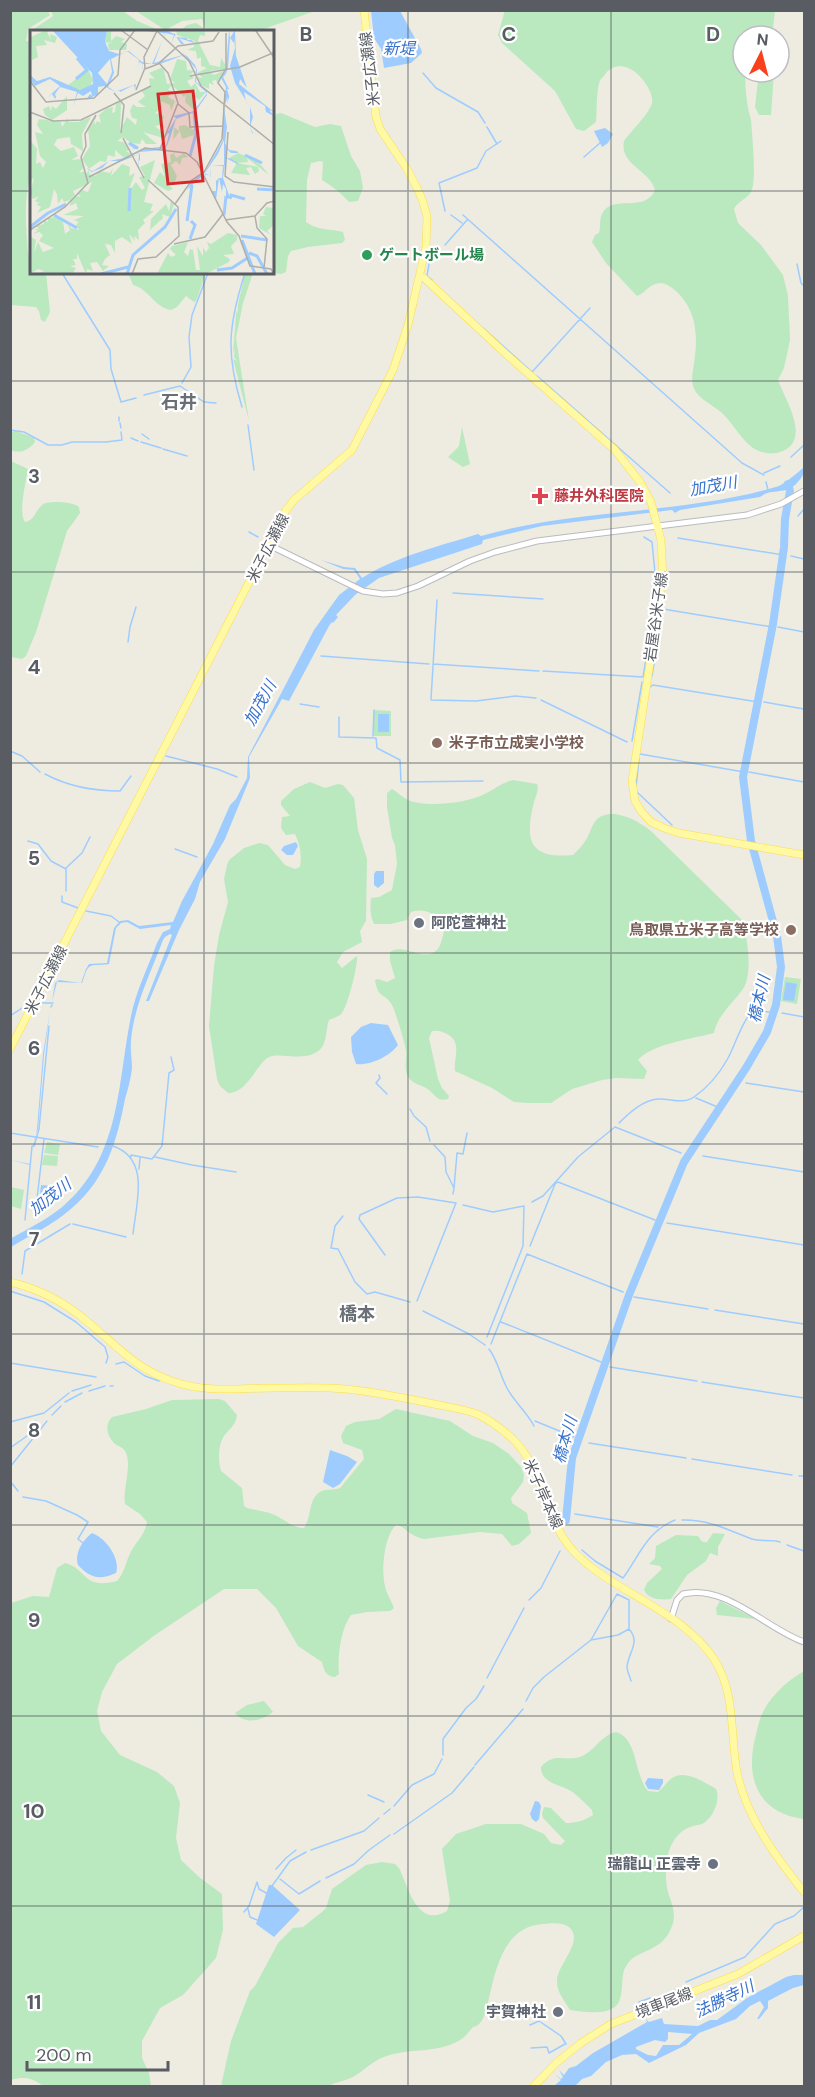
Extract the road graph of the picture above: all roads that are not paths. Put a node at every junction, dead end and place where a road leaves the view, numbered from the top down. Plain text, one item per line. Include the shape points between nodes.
1 (364, 10) edge
2 (420, 277) junction
3 (804, 491) edge
4 (658, 523) junction
5 (269, 545) junction
6 (804, 855) edge
7 (10, 1049) edge
8 (10, 1282) edge
9 (671, 1619) junction
10 (804, 1642) edge
11 (804, 1892) edge
12 (804, 1936) edge
13 (534, 2086) edge

1 - 2 main road, 米子広瀬線 via 379,126 422,198 427,216
2 - 4 main road, 岩屋谷米子線 via 615,450 640,482
2 - 5 main road, 米子広瀬線 via 400,352 360,436 347,455 294,500
3 - 4 street via 781,504 747,514
4 - 5 street via 526,544 470,561 418,586 382,594 363,591
4 - 6 main road, 岩屋谷米子線 via 663,578 635,761 635,801 651,822 664,828
5 - 7 main road, 米子広瀬線
8 - 9 main road, 米子岸本線 via 60,1302 134,1363 179,1384 215,1389 347,1389 399,1396 476,1414 513,1438 527,1456 561,1534 577,1554
9 - 10 street via 677,1600 684,1593 707,1593
9 - 11 main road, 米子岸本線 via 703,1645 720,1671 729,1698 742,1792 761,1831
12 - 13 main road, 境車尾線 via 738,1974 611,2024 556,2063

